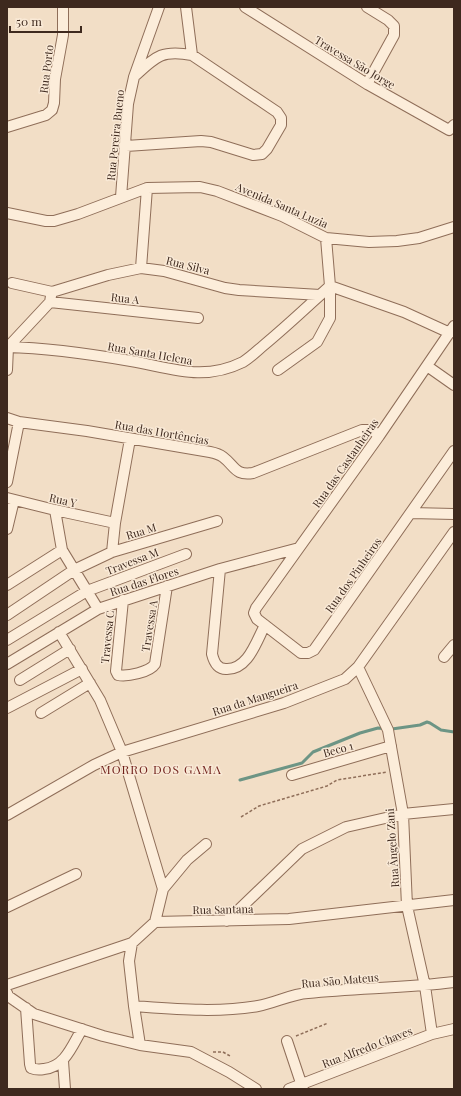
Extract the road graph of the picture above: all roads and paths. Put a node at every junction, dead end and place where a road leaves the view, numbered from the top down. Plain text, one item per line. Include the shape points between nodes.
1 (63, 7) edge
2 (159, 7) edge
3 (186, 7) edge
4 (245, 7) edge
5 (367, 7) edge
6 (192, 55) junction
7 (134, 77) junction
8 (367, 84) junction
9 (454, 125) edge
10 (7, 126) edge
11 (126, 146) junction
12 (147, 188) junction
13 (121, 197) junction
14 (8, 216) edge
15 (454, 227) edge
16 (326, 238) junction
17 (141, 268) junction
18 (12, 283) dead end
19 (330, 286) junction
20 (320, 295) junction
21 (51, 297) junction
22 (198, 318) dead end
23 (452, 330) edge
24 (8, 347) edge
25 (427, 366) junction
26 (7, 370) edge
27 (278, 370) dead end
28 (454, 385) edge
29 (7, 418) edge
30 (19, 422) junction
31 (379, 436) junction
32 (130, 439) junction
33 (454, 451) edge
34 (7, 482) edge
35 (11, 499) edge
36 (54, 510) junction
37 (412, 513) junction
38 (454, 514) edge
39 (217, 521) dead end
40 (115, 523) junction
41 (7, 529) edge
42 (454, 532) edge
43 (299, 548) junction
44 (62, 550) junction
45 (112, 552) junction
46 (186, 554) dead end
47 (220, 569) junction
48 (74, 570) junction
49 (7, 585) edge
50 (167, 586) junction
51 (87, 591) junction
52 (123, 600) junction
53 (98, 609) junction
54 (254, 613) joint
55 (7, 615) edge
56 (265, 625) junction
57 (59, 632) junction
58 (7, 640) edge
59 (454, 645) edge
60 (70, 649) junction
61 (444, 657) dead end
62 (7, 664) edge
63 (358, 666) junction
64 (82, 669) junction
65 (118, 675) joint
66 (20, 680) dead end
67 (90, 683) junction
68 (7, 708) edge
69 (41, 713) dead end
70 (391, 746) junction
71 (122, 752) junction
72 (395, 771) junction
73 (292, 775) dead end
74 (454, 809) edge
75 (403, 814) junction
76 (7, 815) edge
77 (241, 817) dead end
78 (206, 844) dead end
79 (76, 874) dead end
80 (164, 888) junction
81 (454, 900) edge
82 (408, 906) junction
83 (7, 907) edge
84 (228, 921) junction
85 (155, 922) junction
86 (132, 943) junction
87 (454, 982) edge
88 (7, 985) edge
89 (425, 986) junction
90 (7, 993) edge
91 (134, 1006) junction
92 (26, 1008) junction
93 (328, 1022) dead end
94 (82, 1029) junction
95 (454, 1029) edge
96 (432, 1034) junction
97 (287, 1041) joint
98 (140, 1045) junction
99 (63, 1061) junction
100 (302, 1087) edge
101 (65, 1089) edge
102 (256, 1089) edge
103 (289, 1089) edge

1 - 10 street, Rua Porto via 63,35 52,110
2 - 7 street, Rua Pereira Bueno
3 - 6 street
4 - 8 street, Travessa São Jorge
5 - 8 street via 394,26 394,35
6 - 7 street via 165,53 148,63
6 - 11 street via 277,112 281,118 281,125 268,149 262,154 253,155 201,141
7 - 11 street, Rua Pereira Bueno via 128,104
8 - 9 street, Travessa São Jorge via 449,130
11 - 13 street, Rua Pereira Bueno
12 - 13 street, Avenida Santa Luzia
12 - 16 street, Avenida Santa Luzia via 209,188 282,216
12 - 17 street
13 - 14 street, Avenida Santa Luzia via 54,221
15 - 16 street, Avenida Santa Luzia via 419,238 397,241 369,242
16 - 19 street
17 - 20 street, Rua Silva via 164,271 225,288
17 - 21 street, Rua Silva via 108,275
18 - 21 street, Rua Silva
19 - 20 street, Rua Santa Helena
19 - 23 street
19 - 27 street via 330,318 317,342
20 - 24 street, Rua Santa Helena via 276,336 244,361 218,371 190,373 69,352
21 - 22 street, Rua A
21 - 24 street
23 - 25 street, Rua das Castanheiras
24 - 26 street
25 - 28 street
25 - 31 street, Rua das Castanheiras
29 - 30 street, Rua das Hortências
30 - 32 street, Rua das Hortências
30 - 34 street
31 - 32 street, Rua das Hortências via 372,430 362,430 246,474 237,471 218,454
31 - 43 street, Rua das Castanheiras
32 - 40 street
33 - 37 street, Rua dos Pinheiros
35 - 36 street, Rua Y
35 - 41 street
36 - 40 street, Rua Y
36 - 44 street
37 - 38 street
37 - 56 street, Rua dos Pinheiros via 314,650 301,653
39 - 45 street, Rua M
40 - 45 street
42 - 63 street, Rua da Mangueira
43 - 47 street, Rua das Flores
43 - 54 street, Rua das Castanheiras
44 - 48 street
44 - 49 street
45 - 48 street, Rua M
46 - 51 street, Travessa M
47 - 50 street, Rua das Flores
47 - 56 street via 212,654 214,662 223,669 240,666
48 - 51 street
48 - 55 street
50 - 52 street, Rua das Flores
50 - 65 street, Travessa A via 155,664 152,668
51 - 53 street
51 - 58 street, Travessa M
52 - 53 street, Rua das Flores
52 - 65 street, Travessa C via 116,671
53 - 57 street, Rua das Flores
54 - 56 street, Rua dos Pinheiros
57 - 60 street
57 - 62 street, Rua das Flores
59 - 61 street
60 - 64 street
60 - 66 street
63 - 70 street, Rua Ângelo Zani via 388,730
63 - 71 street, Rua da Mangueira via 345,679 284,703
64 - 67 street
64 - 68 street
67 - 69 street
67 - 71 street
70 - 72 street, Rua Ângelo Zani
70 - 73 street, Beco 1
71 - 76 street, Rua da Mangueira via 94,765
71 - 80 street
72 - 75 street, Rua Ângelo Zani
72 - 77 path via 337,780 327,786 259,806
74 - 75 street
75 - 82 street, Rua Ângelo Zani
75 - 84 street via 346,827 302,849
78 - 80 street via 187,860
79 - 83 street
80 - 85 street
81 - 82 street, Rua Santana
82 - 84 street, Rua Santana via 289,919
82 - 89 street, Rua Ângelo Zani
84 - 85 street, Rua Santana
85 - 86 street
86 - 88 street
86 - 91 street via 129,961
87 - 89 street, Rua São Mateus
89 - 91 street, Rua São Mateus via 306,993 260,1006 229,1010
89 - 96 street, Rua Ângelo Zani
90 - 92 street
91 - 98 street
92 - 94 street via 34,1014
92 - 99 street via 31,1068 48,1069
93 - 97 path
94 - 98 street
94 - 99 street
95 - 96 street, Rua Alfredo Chaves
96 - 100 street, Rua Alfredo Chaves
97 - 100 street
98 - 102 street via 191,1052
99 - 101 street
100 - 103 street, Rua Alfredo Chaves

